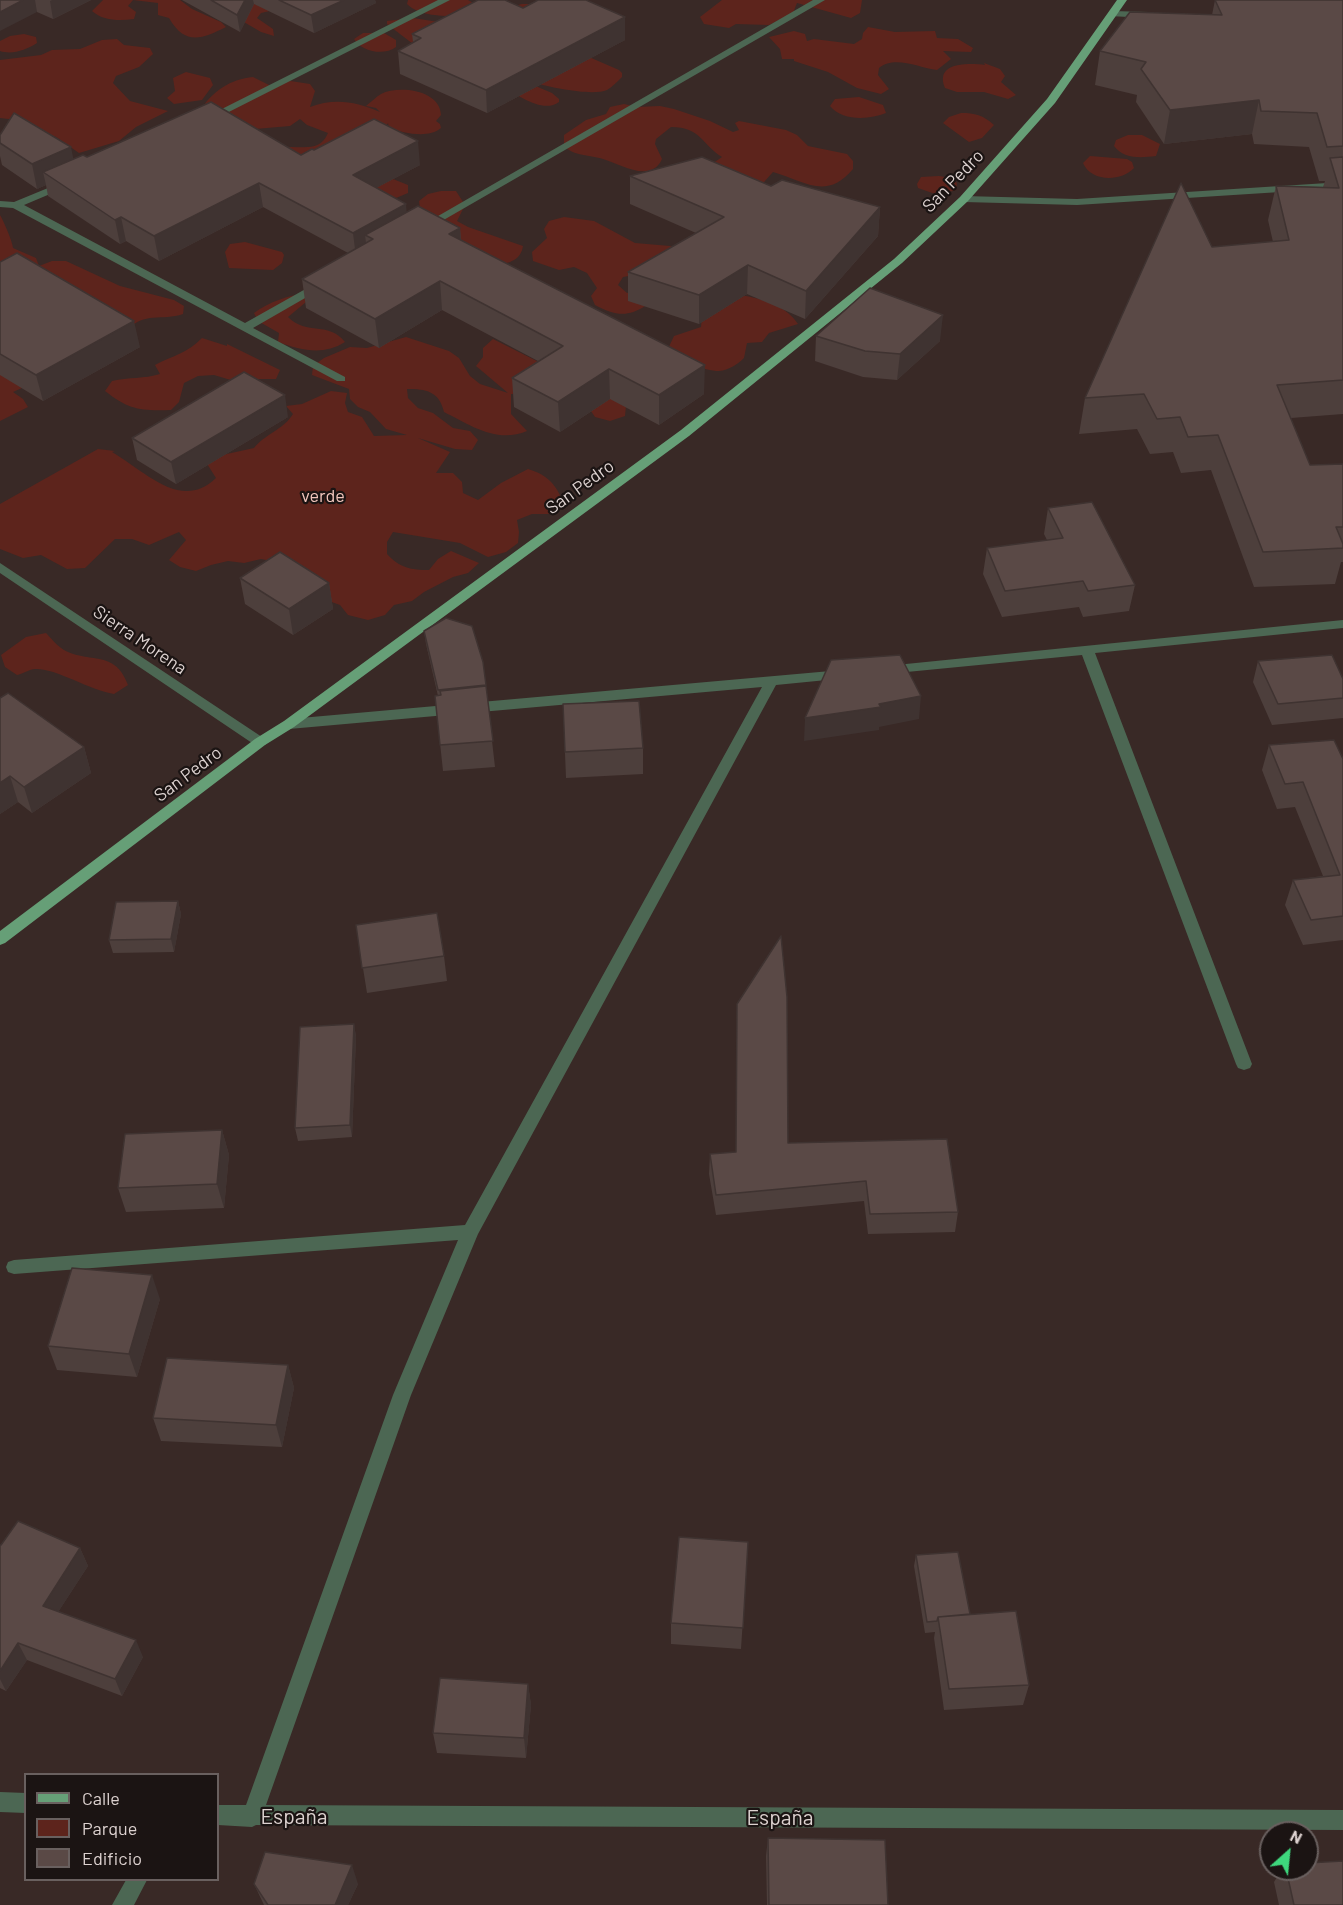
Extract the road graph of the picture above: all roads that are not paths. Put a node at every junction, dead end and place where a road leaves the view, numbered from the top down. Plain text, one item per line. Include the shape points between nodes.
1 (445, 0) edge
2 (820, 0) edge
3 (1122, 0) edge
4 (1112, 14) junction
5 (1158, 15) edge
6 (201, 122) edge
7 (75, 179) edge
8 (1343, 185) edge
9 (964, 199) junction
10 (0, 204) edge
11 (15, 205) junction
12 (411, 234) edge
13 (329, 281) edge
14 (246, 327) junction
15 (341, 379) dead end
16 (0, 567) edge
17 (1343, 624) edge
18 (1087, 650) junction
19 (876, 671) edge
20 (853, 674) edge
21 (771, 682) junction
22 (289, 724) junction
23 (260, 742) junction
24 (0, 939) edge
25 (1244, 1064) dead end
26 (470, 1232) junction
27 (14, 1267) dead end
28 (0, 1802) edge
29 (24, 1803) edge
30 (219, 1815) edge
31 (252, 1817) junction
32 (1343, 1820) edge
33 (136, 1881) edge
34 (122, 1905) edge

1 - 6 street
2 - 12 street
3 - 4 main road, San Pedro
4 - 5 street
4 - 9 main road, San Pedro via 1051,101
7 - 11 street
8 - 9 street via 1077,202
9 - 22 main road, San Pedro via 898,261 685,433
10 - 11 street
11 - 14 street
13 - 14 street
14 - 15 street
16 - 23 street, Sierra Morena
17 - 18 street
18 - 19 street
18 - 25 street
20 - 21 street
21 - 22 street
21 - 26 street
22 - 23 main road, San Pedro
23 - 24 main road, San Pedro
26 - 27 street
26 - 31 street via 402,1395
28 - 29 street
30 - 31 street, España
31 - 32 street, España
33 - 34 street

